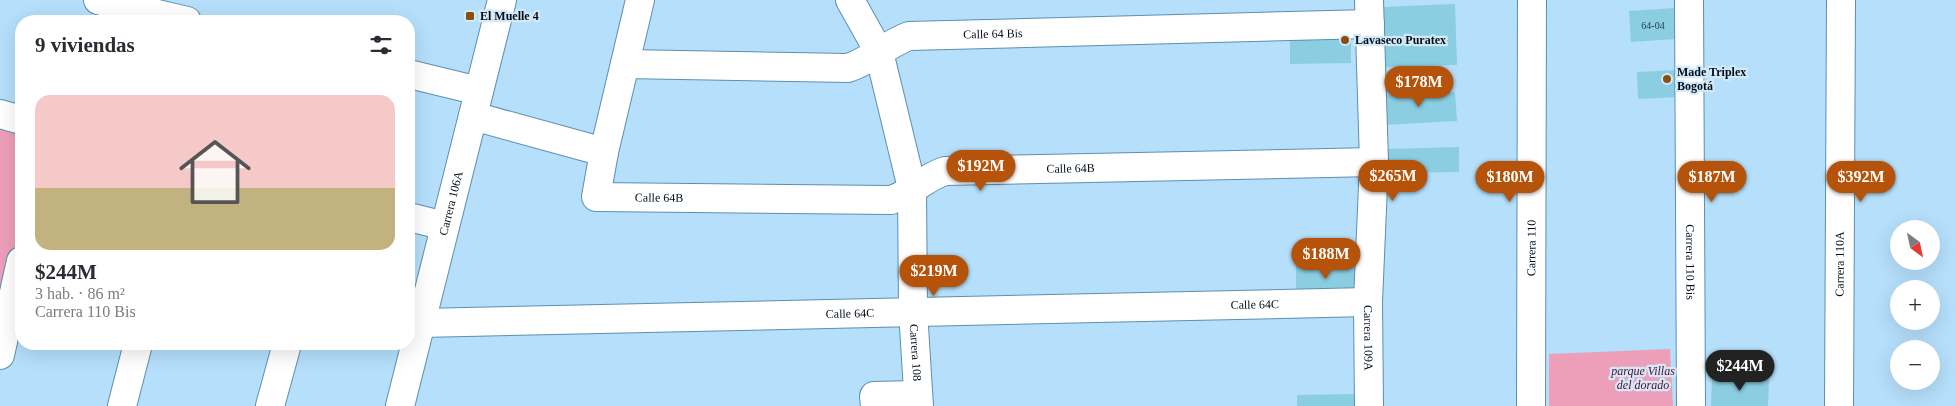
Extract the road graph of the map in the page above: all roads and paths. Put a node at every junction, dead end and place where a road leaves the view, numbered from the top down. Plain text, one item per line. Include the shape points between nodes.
1 (98, 0) edge
2 (502, 0) edge
3 (640, 0) edge
4 (850, 0) edge
5 (1532, 0) edge
6 (1689, 0) edge
7 (1840, 0) edge
8 (1369, 12) edge
9 (162, 15) edge
10 (879, 52) junction
11 (625, 64) junction
12 (415, 77) edge
13 (476, 104) junction
14 (0, 114) edge
15 (15, 118) edge
16 (604, 152) junction
17 (1374, 162) junction
18 (912, 188) junction
19 (415, 219) edge
20 (445, 226) junction
21 (15, 288) edge
22 (1368, 302) junction
23 (913, 311) junction
24 (421, 323) junction
25 (415, 347) edge
26 (136, 350) edge
27 (285, 350) edge
28 (414, 350) edge
29 (0, 355) edge
30 (919, 400) edge
31 (122, 406) edge
32 (270, 406) edge
33 (400, 406) edge
34 (875, 406) edge
35 (1369, 406) edge
36 (1531, 406) edge
37 (1691, 406) edge
38 (1839, 406) edge

1 - 9 street
2 - 13 street, Carrera 106A
3 - 11 street
4 - 10 street, Carrera 108
5 - 36 street, Carrera 110
6 - 37 street, Carrera 110 Bis
7 - 38 street, Carrera 110A
8 - 10 street, Calle 64 Bis via 909,36
8 - 17 street, Carrera 109A
10 - 11 street, Calle 64 Bis via 848,68
10 - 18 street, Carrera 108
11 - 16 street
12 - 13 street
13 - 16 street
13 - 20 street, Carrera 106A
14 - 15 street
16 - 18 street, Calle 64B via 596,197 891,200
17 - 18 street, Calle 64B via 946,171 932,175
17 - 22 street, Carrera 109A
18 - 23 street, Carrera 108
19 - 20 street
20 - 24 street, Carrera 106A
21 - 29 street
22 - 23 street, Calle 64C
22 - 35 street, Carrera 109A
23 - 24 street, Calle 64C
23 - 30 street, Carrera 108
24 - 25 street, Carrera 106A
26 - 31 street
27 - 32 street
28 - 33 street, Carrera 106A
30 - 34 street, Carrera 108 via 874,396

